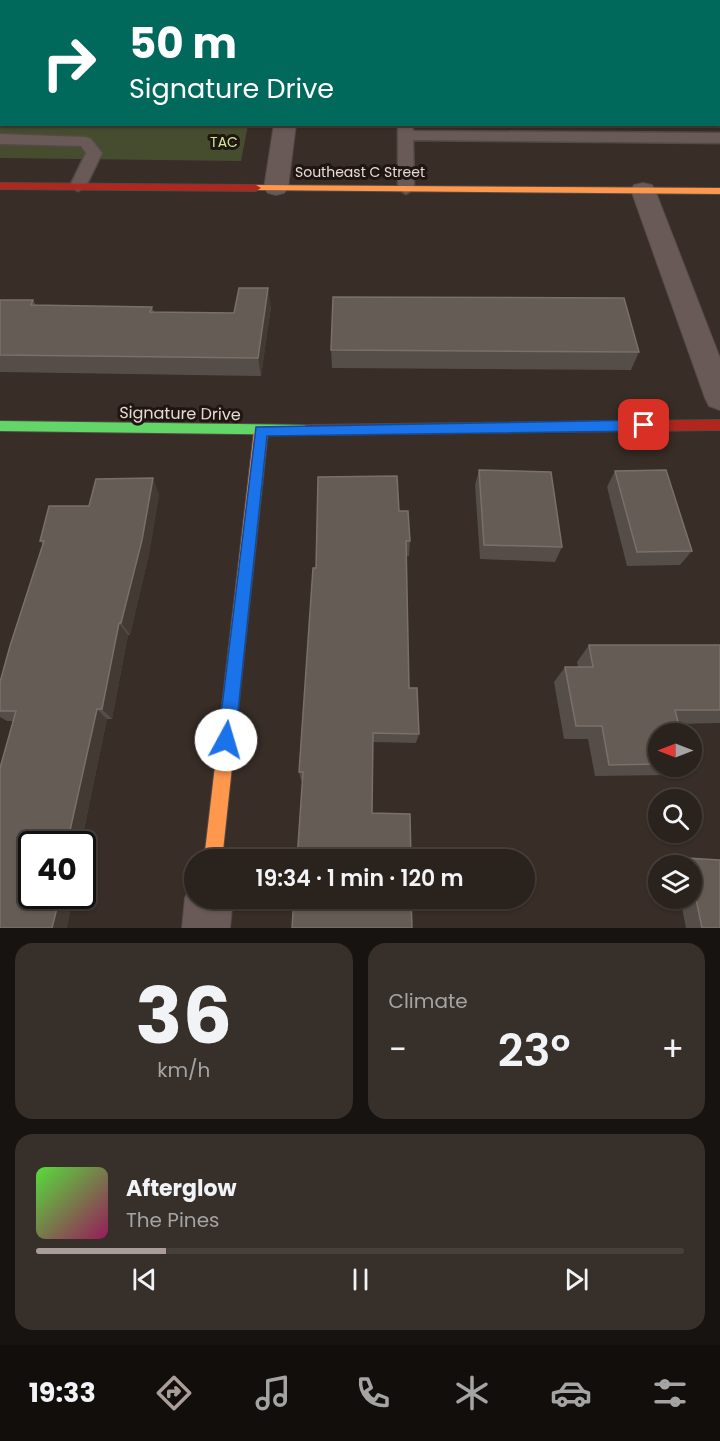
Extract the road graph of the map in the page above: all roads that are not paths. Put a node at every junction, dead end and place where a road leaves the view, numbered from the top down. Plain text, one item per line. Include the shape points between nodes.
1 (285, 126) edge
2 (405, 130) edge
3 (720, 138) edge
4 (0, 140) edge
5 (0, 186) edge
6 (78, 186) junction
7 (276, 188) junction
8 (406, 189) junction
9 (643, 190) junction
10 (720, 191) edge
11 (720, 398) edge
12 (720, 425) edge
13 (0, 426) edge
14 (261, 430) junction
15 (214, 849) edge
16 (208, 909) edge
17 (206, 928) edge

1 - 7 street
2 - 3 lane
2 - 8 lane
4 - 6 lane via 86,142 94,153
5 - 6 street, Southeast C Street
6 - 7 street, Southeast C Street
7 - 8 street, Southeast C Street
8 - 9 street, Southeast C Street
9 - 10 street, Southeast C Street
9 - 11 street
12 - 14 street, Signature Drive
13 - 14 street, Signature Drive
14 - 15 street
16 - 17 street

